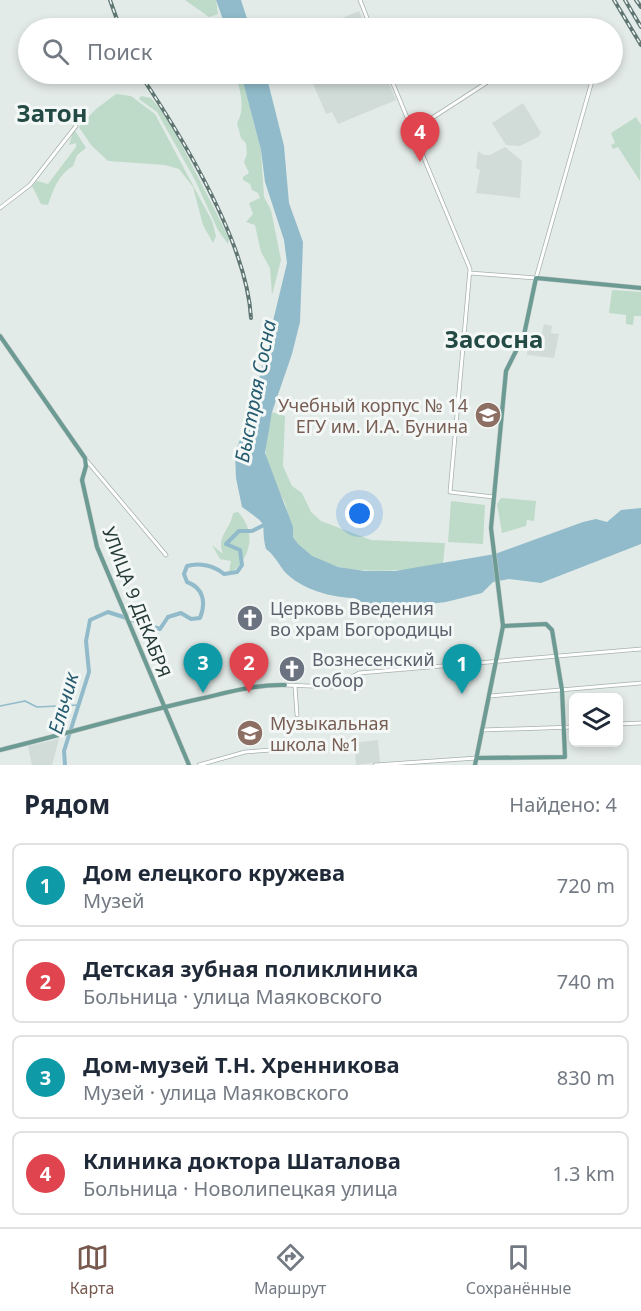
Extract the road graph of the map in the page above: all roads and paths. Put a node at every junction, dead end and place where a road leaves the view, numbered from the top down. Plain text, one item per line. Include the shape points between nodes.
1 (360, 0) edge
2 (367, 18) edge
3 (393, 84) edge
4 (485, 84) edge
5 (591, 84) edge
6 (76, 126) dead end
7 (412, 131) junction
8 (0, 208) edge
9 (470, 273) junction
10 (536, 278) junction
11 (641, 288) edge
12 (0, 336) edge
13 (85, 458) junction
14 (95, 472) junction
15 (82, 477) junction
16 (494, 497) junction
17 (166, 555) dead end
18 (503, 626) junction
19 (641, 649) edge
20 (558, 656) junction
21 (496, 662) junction
22 (641, 683) edge
23 (285, 685) joint
24 (295, 686) junction
25 (561, 690) junction
26 (490, 696) junction
27 (164, 707) junction
28 (297, 715) dead end
29 (641, 723) edge
30 (623, 724) edge
31 (565, 728) junction
32 (569, 728) edge
33 (482, 730) junction
34 (300, 748) dead end
35 (0, 750) edge
36 (477, 758) junction
37 (403, 764) edge
38 (189, 765) edge
39 (199, 765) edge
40 (375, 765) edge
41 (475, 765) edge

1 - 2 street
3 - 7 street
4 - 7 street
5 - 10 street
6 - 8 street via 30,185
7 - 9 street
9 - 10 street
9 - 16 street via 450,492
10 - 11 main road
10 - 16 main road via 524,335 507,366
12 - 13 main road
13 - 14 street
13 - 15 main road
14 - 15 street via 89,471
14 - 17 street
15 - 27 main road, УЛИЦА 9 ДЕКАБРЯ via 98,547
16 - 18 main road via 492,540
18 - 20 main road via 546,624 552,630
18 - 21 main road
19 - 20 street
20 - 21 street
20 - 25 main road
21 - 24 street via 359,674 334,687
21 - 26 main road
22 - 25 street
23 - 24 street
23 - 27 main road
24 - 28 street
25 - 26 street
25 - 31 main road
26 - 33 main road
27 - 35 main road
27 - 38 main road, УЛИЦА 9 ДЕКАБРЯ
29 - 30 street
31 - 32 street
31 - 33 street
31 - 36 main road via 565,758
33 - 36 main road
34 - 39 street via 245,752
36 - 37 street
36 - 41 main road
37 - 40 street

